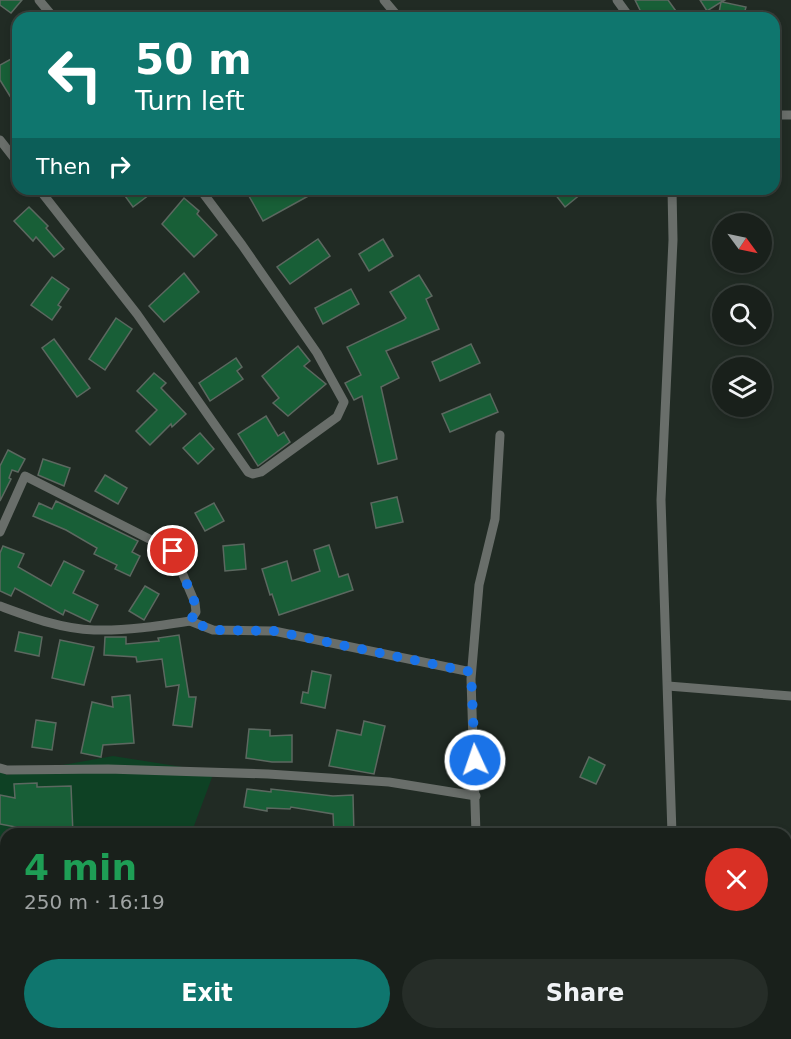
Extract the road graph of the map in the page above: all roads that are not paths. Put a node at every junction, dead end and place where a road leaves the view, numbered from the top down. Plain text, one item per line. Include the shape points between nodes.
1 (39, 0) edge
2 (384, 0) edge
3 (49, 12) edge
4 (394, 12) edge
5 (0, 140) edge
6 (12, 155) edge
7 (44, 195) edge
8 (204, 195) edge
9 (672, 195) edge
10 (500, 435) dead end
11 (0, 532) edge
12 (0, 606) edge
13 (190, 621) junction
14 (471, 672) junction
15 (668, 686) junction
16 (791, 696) edge
17 (0, 768) edge
18 (476, 796) junction
19 (476, 828) edge
20 (672, 828) edge

1 - 3 street
2 - 4 street
5 - 6 street
7 - 8 street via 253,474 337,417 344,402 317,352
9 - 15 street via 661,500
10 - 14 street via 495,519 479,585
11 - 13 street via 25,476 173,551 195,603 196,612
12 - 13 street via 45,622 92,630
13 - 14 street via 213,630 274,631
14 - 18 street
15 - 16 street
15 - 20 street
17 - 18 street via 268,774 389,782
18 - 19 street

